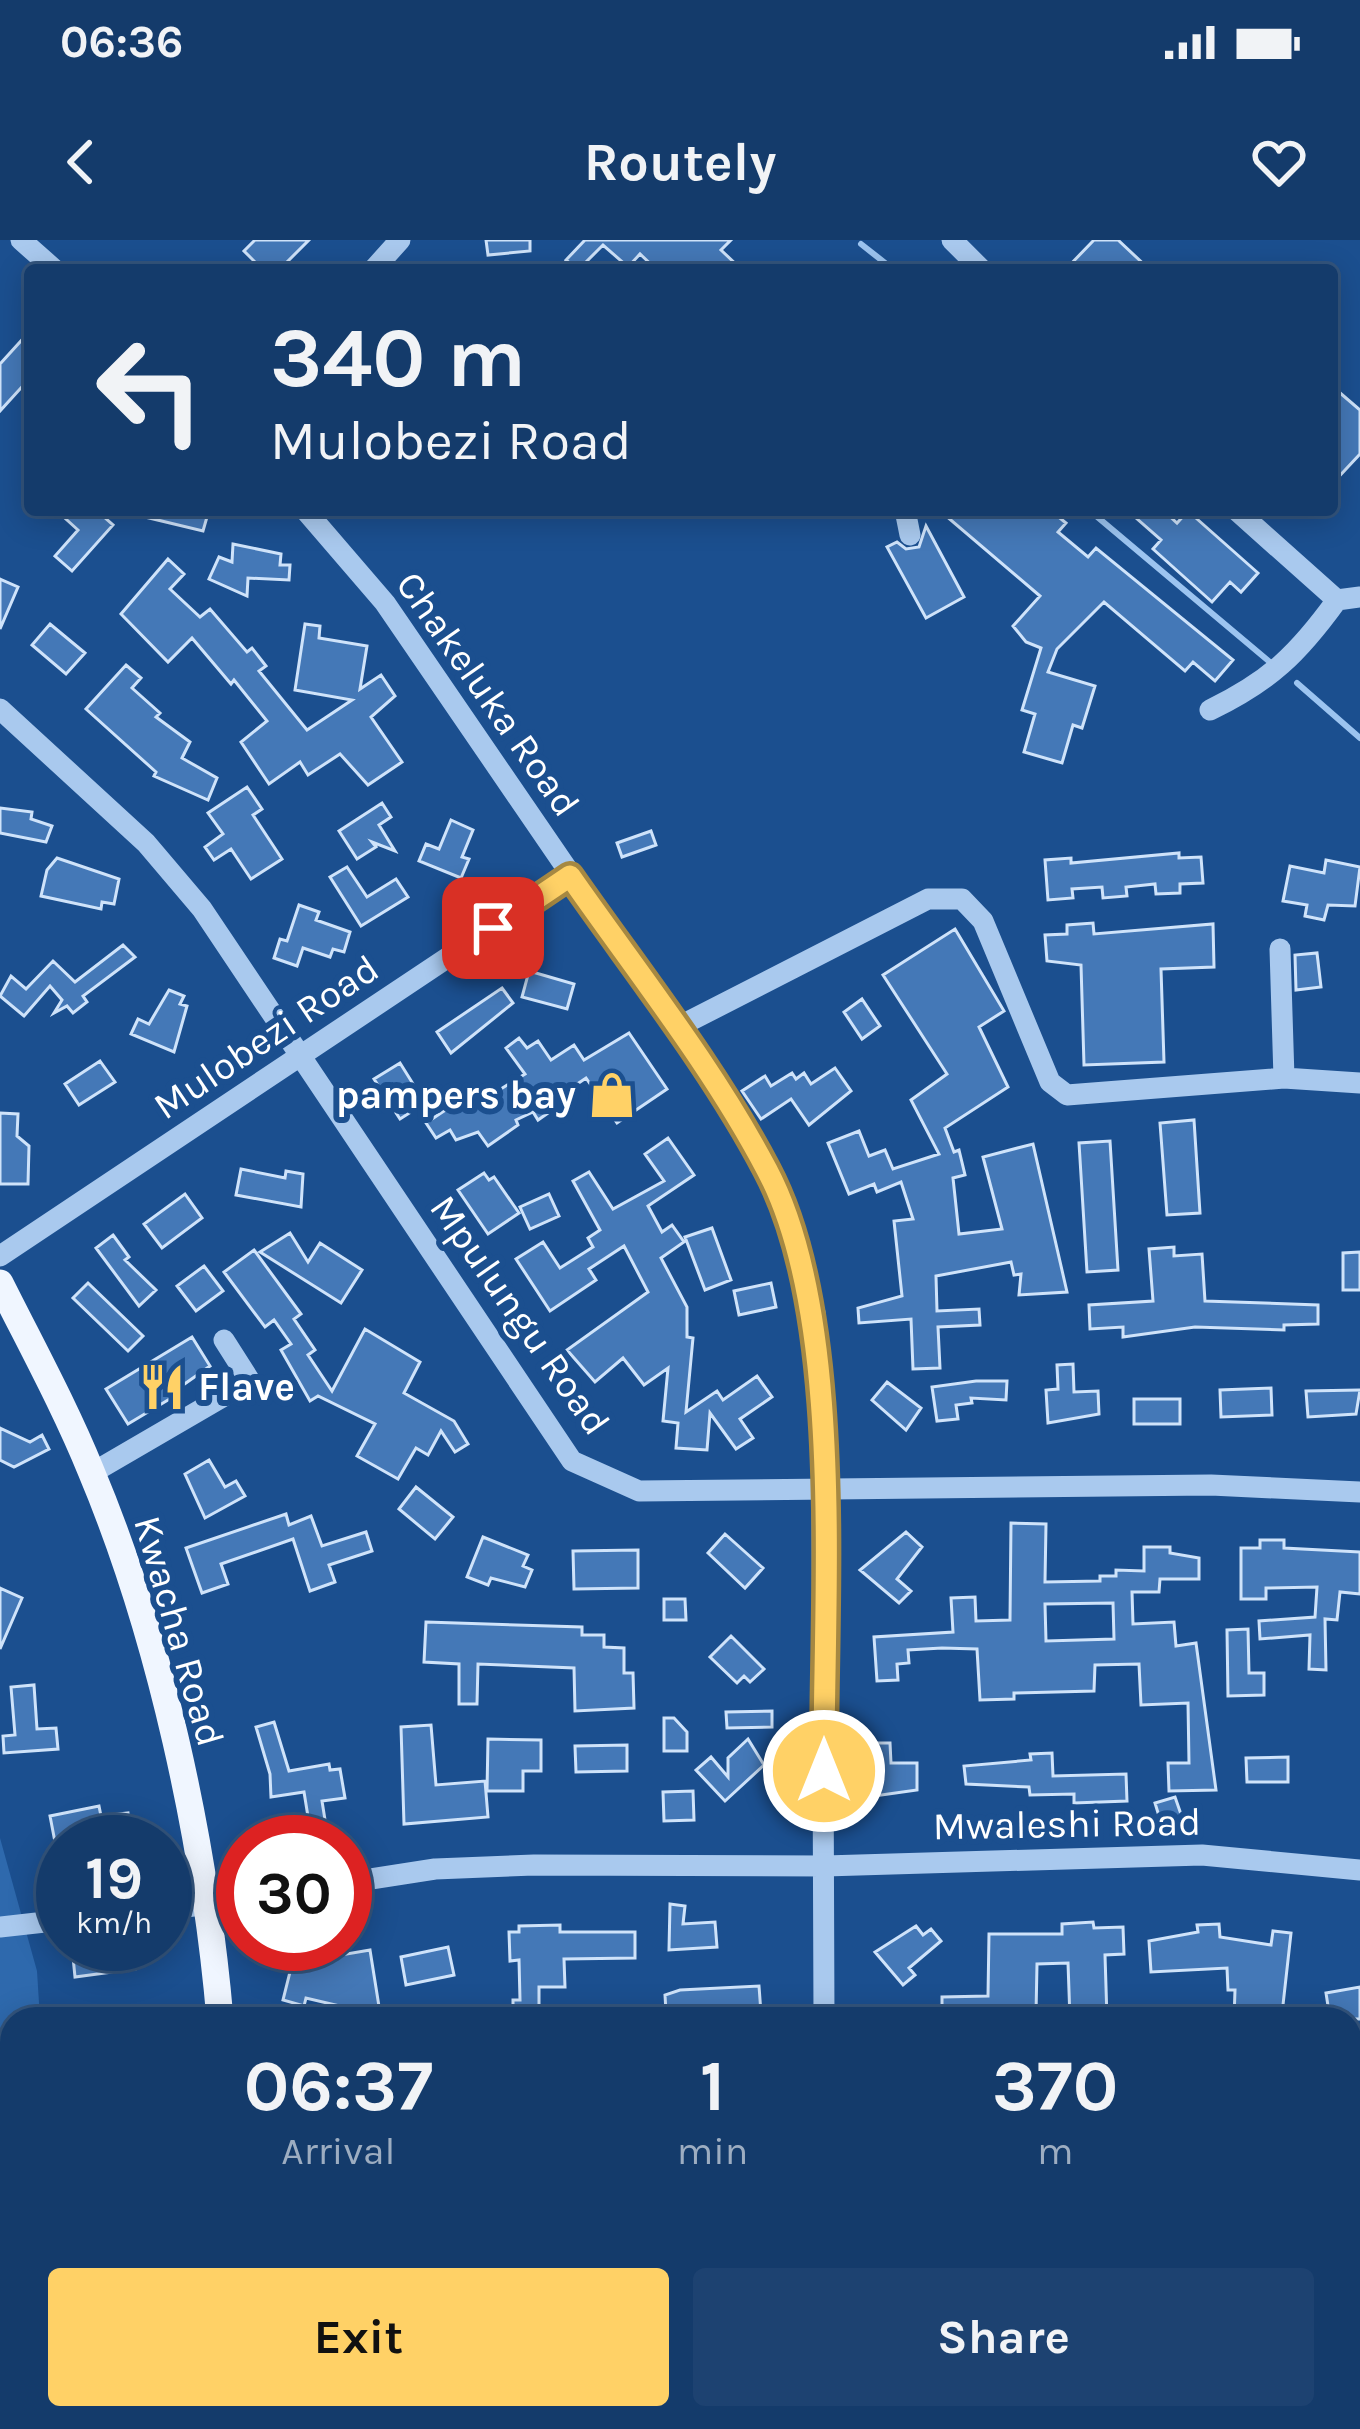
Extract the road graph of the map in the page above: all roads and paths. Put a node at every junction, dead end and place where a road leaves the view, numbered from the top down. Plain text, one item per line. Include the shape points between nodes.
1 (21, 240) edge
2 (400, 240) edge
3 (952, 240) edge
4 (48, 264) edge
5 (379, 264) edge
6 (976, 264) edge
7 (310, 516) edge
8 (906, 516) edge
9 (1244, 516) edge
10 (910, 535) dead end
11 (1348, 598) edge
12 (0, 709) edge
13 (1210, 710) dead end
14 (570, 876) junction
15 (1280, 950) dead end
16 (676, 1028) junction
17 (302, 1058) junction
18 (1285, 1078) junction
19 (1360, 1083) edge
20 (0, 1256) edge
21 (0, 1283) edge
22 (224, 1340) dead end
23 (92, 1473) junction
24 (822, 1486) junction
25 (1360, 1492) edge
26 (825, 1866) junction
27 (1360, 1870) edge
28 (372, 1879) edge
29 (216, 1904) edge
30 (210, 1905) junction
31 (192, 1907) edge
32 (36, 1923) edge
33 (0, 1927) edge
34 (219, 2007) edge
35 (824, 2007) edge

1 - 4 street
2 - 5 street
3 - 6 street
7 - 14 street, Chakeluka Road via 385,604
8 - 10 street
9 - 11 street
11 - 13 street via 1264,684
12 - 17 street, Mpulungu Road via 146,843 202,909
14 - 16 street, Chakeluka Road
14 - 17 street, Mulobezi Road
15 - 18 street
16 - 18 street via 928,899 962,899 983,921 1050,1082 1066,1095
16 - 24 street, Chakeluka Road via 768,1171 786,1215 814,1313
17 - 20 street, Mulobezi Road
17 - 24 street, Mpulungu Road via 572,1461 639,1491
18 - 19 street
21 - 23 main road, Kwacha Road
22 - 23 street via 250,1381
23 - 30 main road, Kwacha Road via 148,1641
24 - 25 street, Mpulungu Road
24 - 26 street, Chakeluka Road
26 - 27 street, Mwaleshi Road via 1202,1855
26 - 28 street, Mwaleshi Road via 534,1865
26 - 35 street, Chakeluka Road
29 - 30 street
30 - 31 street
30 - 34 main road, Kwacha Road
32 - 33 street

